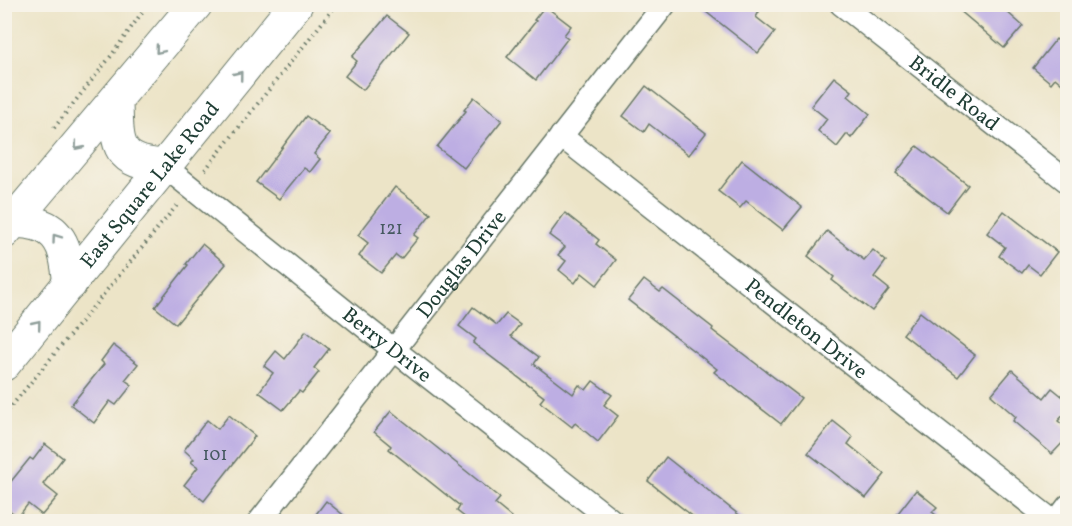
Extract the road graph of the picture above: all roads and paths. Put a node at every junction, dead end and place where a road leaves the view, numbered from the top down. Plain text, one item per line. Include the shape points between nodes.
1 (148, 4) edge
2 (196, 4) edge
3 (297, 4) edge
4 (337, 4) edge
5 (665, 4) edge
6 (841, 4) edge
7 (116, 101) junction
8 (51, 131) dead end
9 (561, 136) junction
10 (164, 166) junction
11 (205, 170) dead end
12 (1068, 182) edge
13 (178, 204) dead end
14 (8, 222) edge
15 (70, 284) junction
16 (394, 349) junction
17 (4, 364) edge
18 (4, 415) edge
19 (1068, 507) edge
20 (259, 522) edge
21 (614, 522) edge
22 (1055, 522) edge

1 - 8 path
2 -> 7 highway
10 -> 3 highway, East Square Lake Road
4 - 11 path
5 - 9 street, Douglas Drive
6 - 12 street, Bridle Road
7 - 10 highway via 116,134 125,154 134,161
7 -> 14 highway
9 - 16 street, Douglas Drive
9 - 22 street, Pendleton Drive
10 - 15 highway, East Square Lake Road
10 - 16 street, Berry Drive
13 - 18 path
15 -> 14 highway via 64,248 58,237 40,225
17 -> 15 highway, East Square Lake Road
16 - 20 street, Douglas Drive
16 - 21 street, Berry Drive
19 - 22 street

